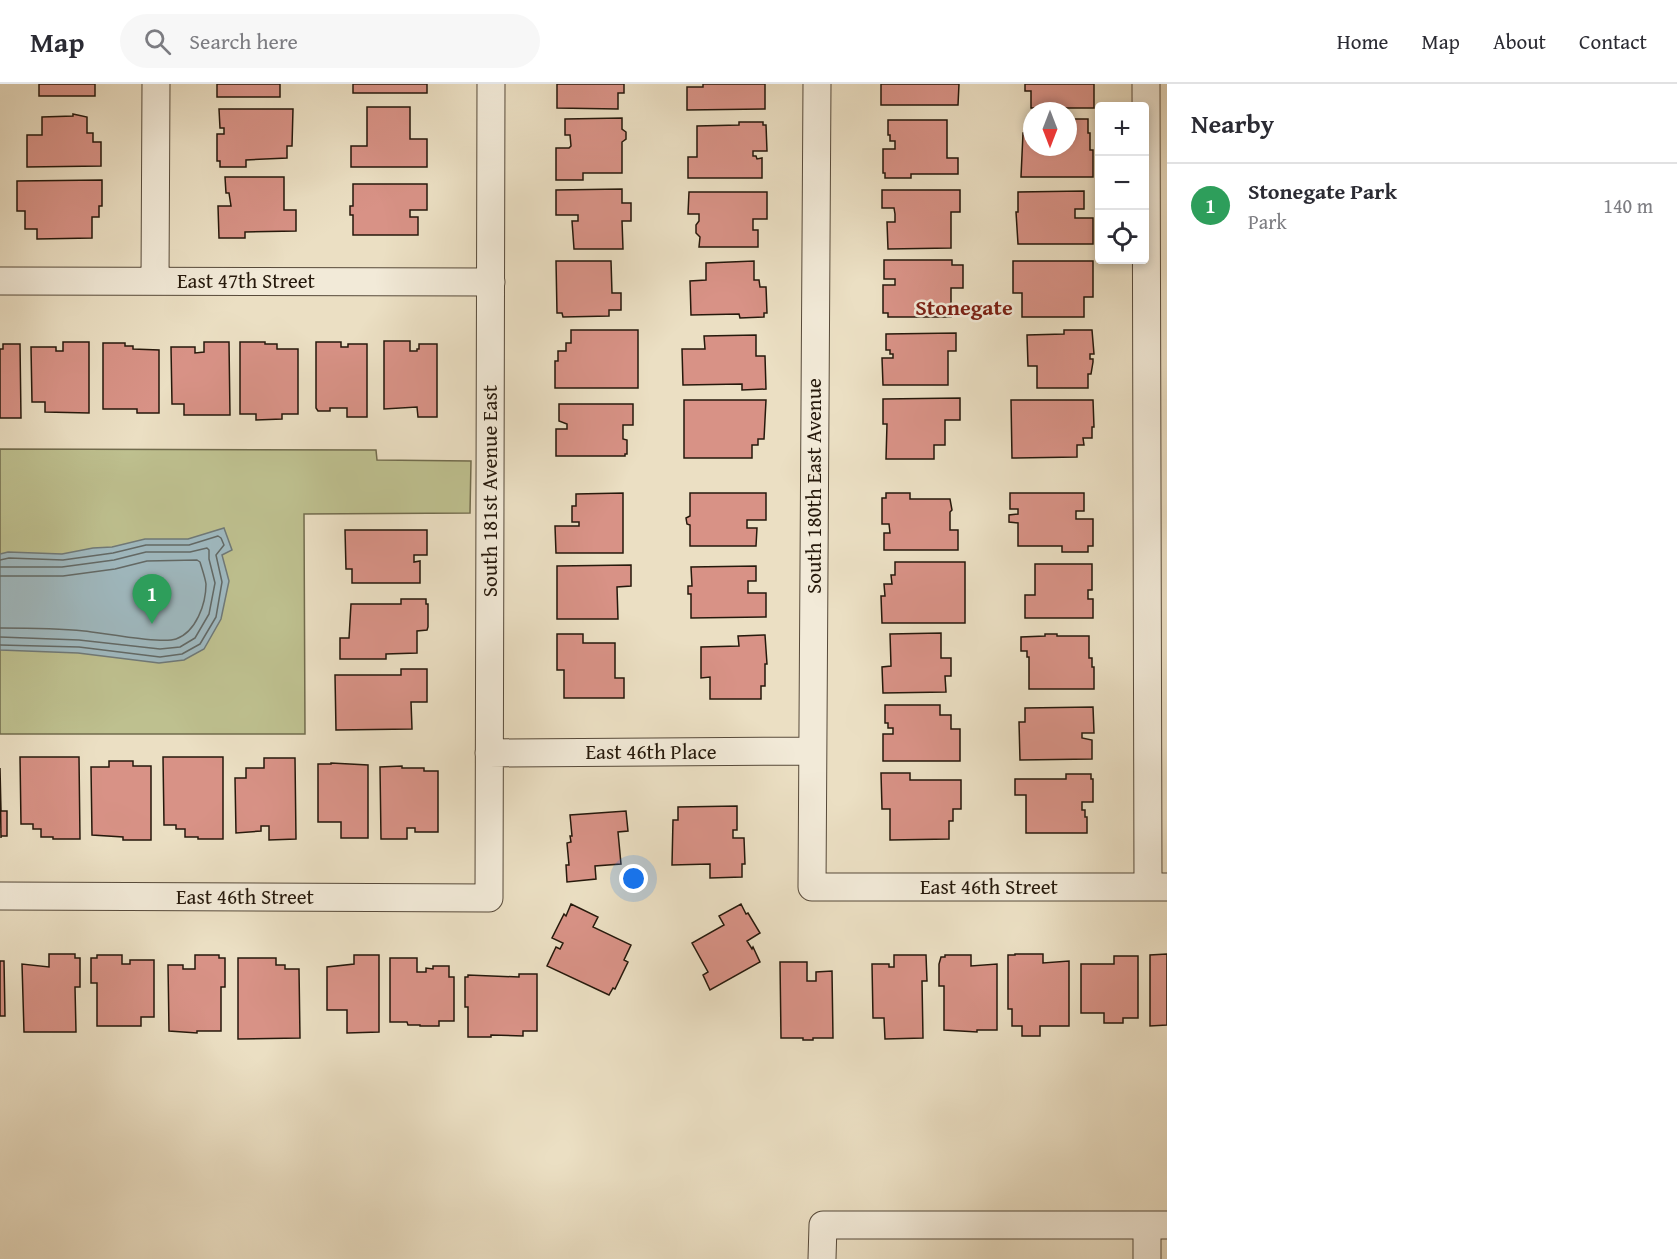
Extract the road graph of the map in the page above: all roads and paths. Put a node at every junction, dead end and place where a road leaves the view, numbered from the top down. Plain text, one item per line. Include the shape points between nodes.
1 (156, 84) edge
2 (491, 84) edge
3 (817, 84) edge
4 (1146, 84) edge
5 (155, 280) junction
6 (0, 281) edge
7 (491, 282) junction
8 (812, 752) junction
9 (489, 753) junction
10 (1157, 887) edge
11 (812, 888) joint
12 (0, 896) edge
13 (489, 898) joint
14 (1157, 1225) edge
15 (822, 1259) edge
16 (1147, 1259) edge

1 - 5 street
2 - 7 street, South 181st Avenue East
3 - 8 street, South 180th East Avenue
4 - 10 street
5 - 6 street, East 47th Street
5 - 7 street, East 47th Street
7 - 9 street, South 181st Avenue East
8 - 9 street, East 46th Place
8 - 11 street, South 180th East Avenue
9 - 13 street, South 181st Avenue East
10 - 11 street, East 46th Street
12 - 13 street, East 46th Street
14 - 15 street via 823,1225
14 - 16 street

